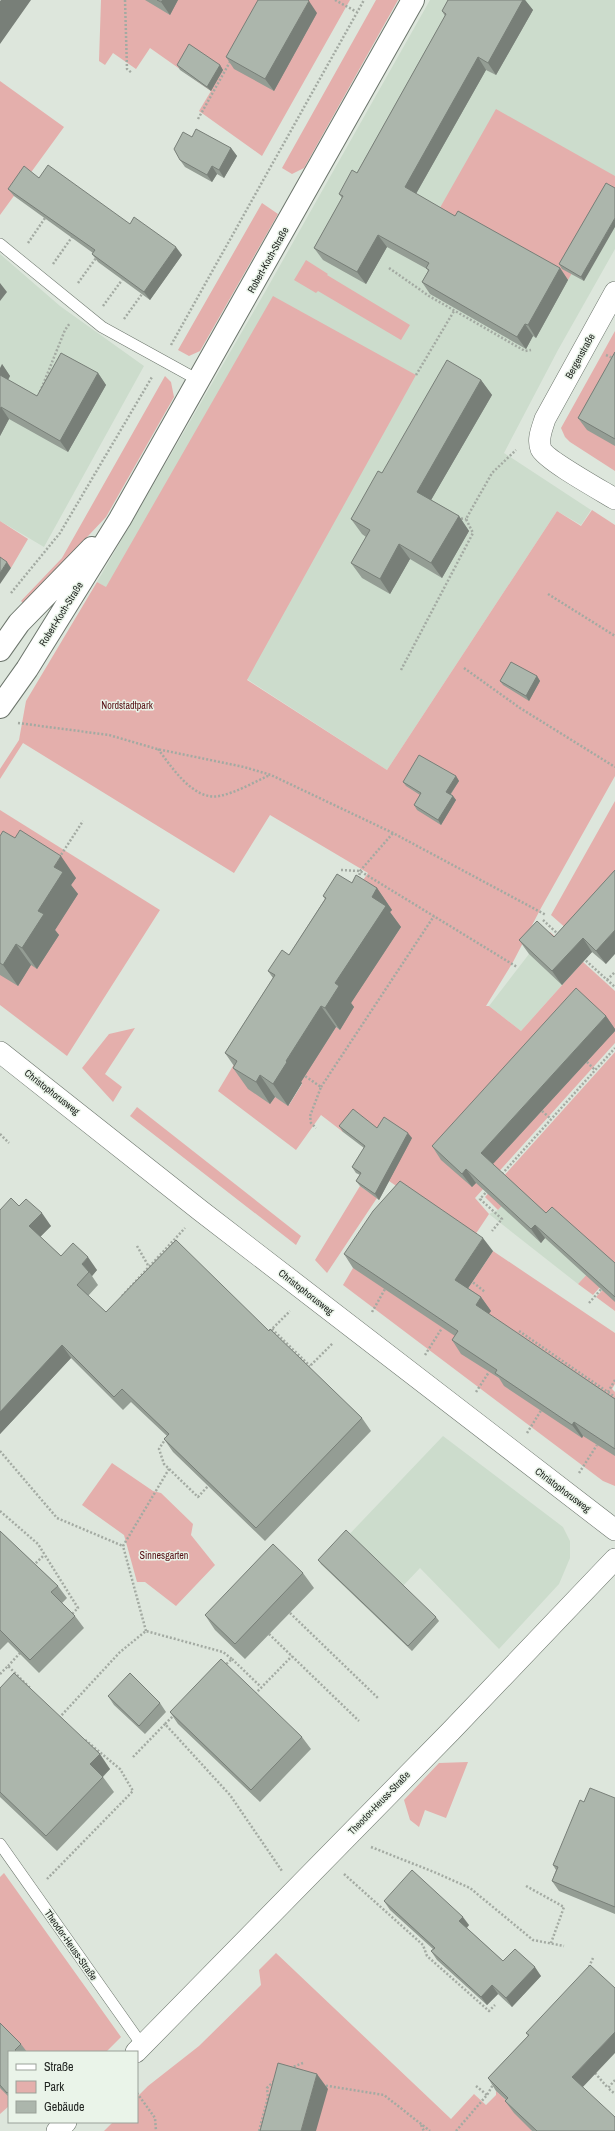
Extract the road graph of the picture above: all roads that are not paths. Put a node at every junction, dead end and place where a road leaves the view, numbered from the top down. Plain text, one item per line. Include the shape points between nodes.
1 (413, 0) edge
2 (0, 244) edge
3 (615, 292) edge
4 (200, 381) junction
5 (615, 499) edge
6 (120, 519) junction
7 (0, 650) edge
8 (0, 707) edge
9 (0, 1052) edge
10 (615, 1530) edge
11 (615, 1559) edge
12 (0, 1844) edge
13 (139, 2049) edge
14 (65, 2123) edge
15 (57, 2131) edge

1 - 4 street, Robert-Koch-Straße
2 - 4 lane via 93,321
3 - 5 street, Bergenstraße via 542,428 541,450
4 - 6 street, Robert-Koch-Straße
6 - 7 street, Robert-Koch-Straße via 19,623
6 - 8 street, Robert-Koch-Straße via 27,669
9 - 10 street, Christophorusweg via 201,1211
11 - 13 street, Theodor-Heuss-Straße
12 - 13 lane, Theodor-Heuss-Straße
14 - 15 street

